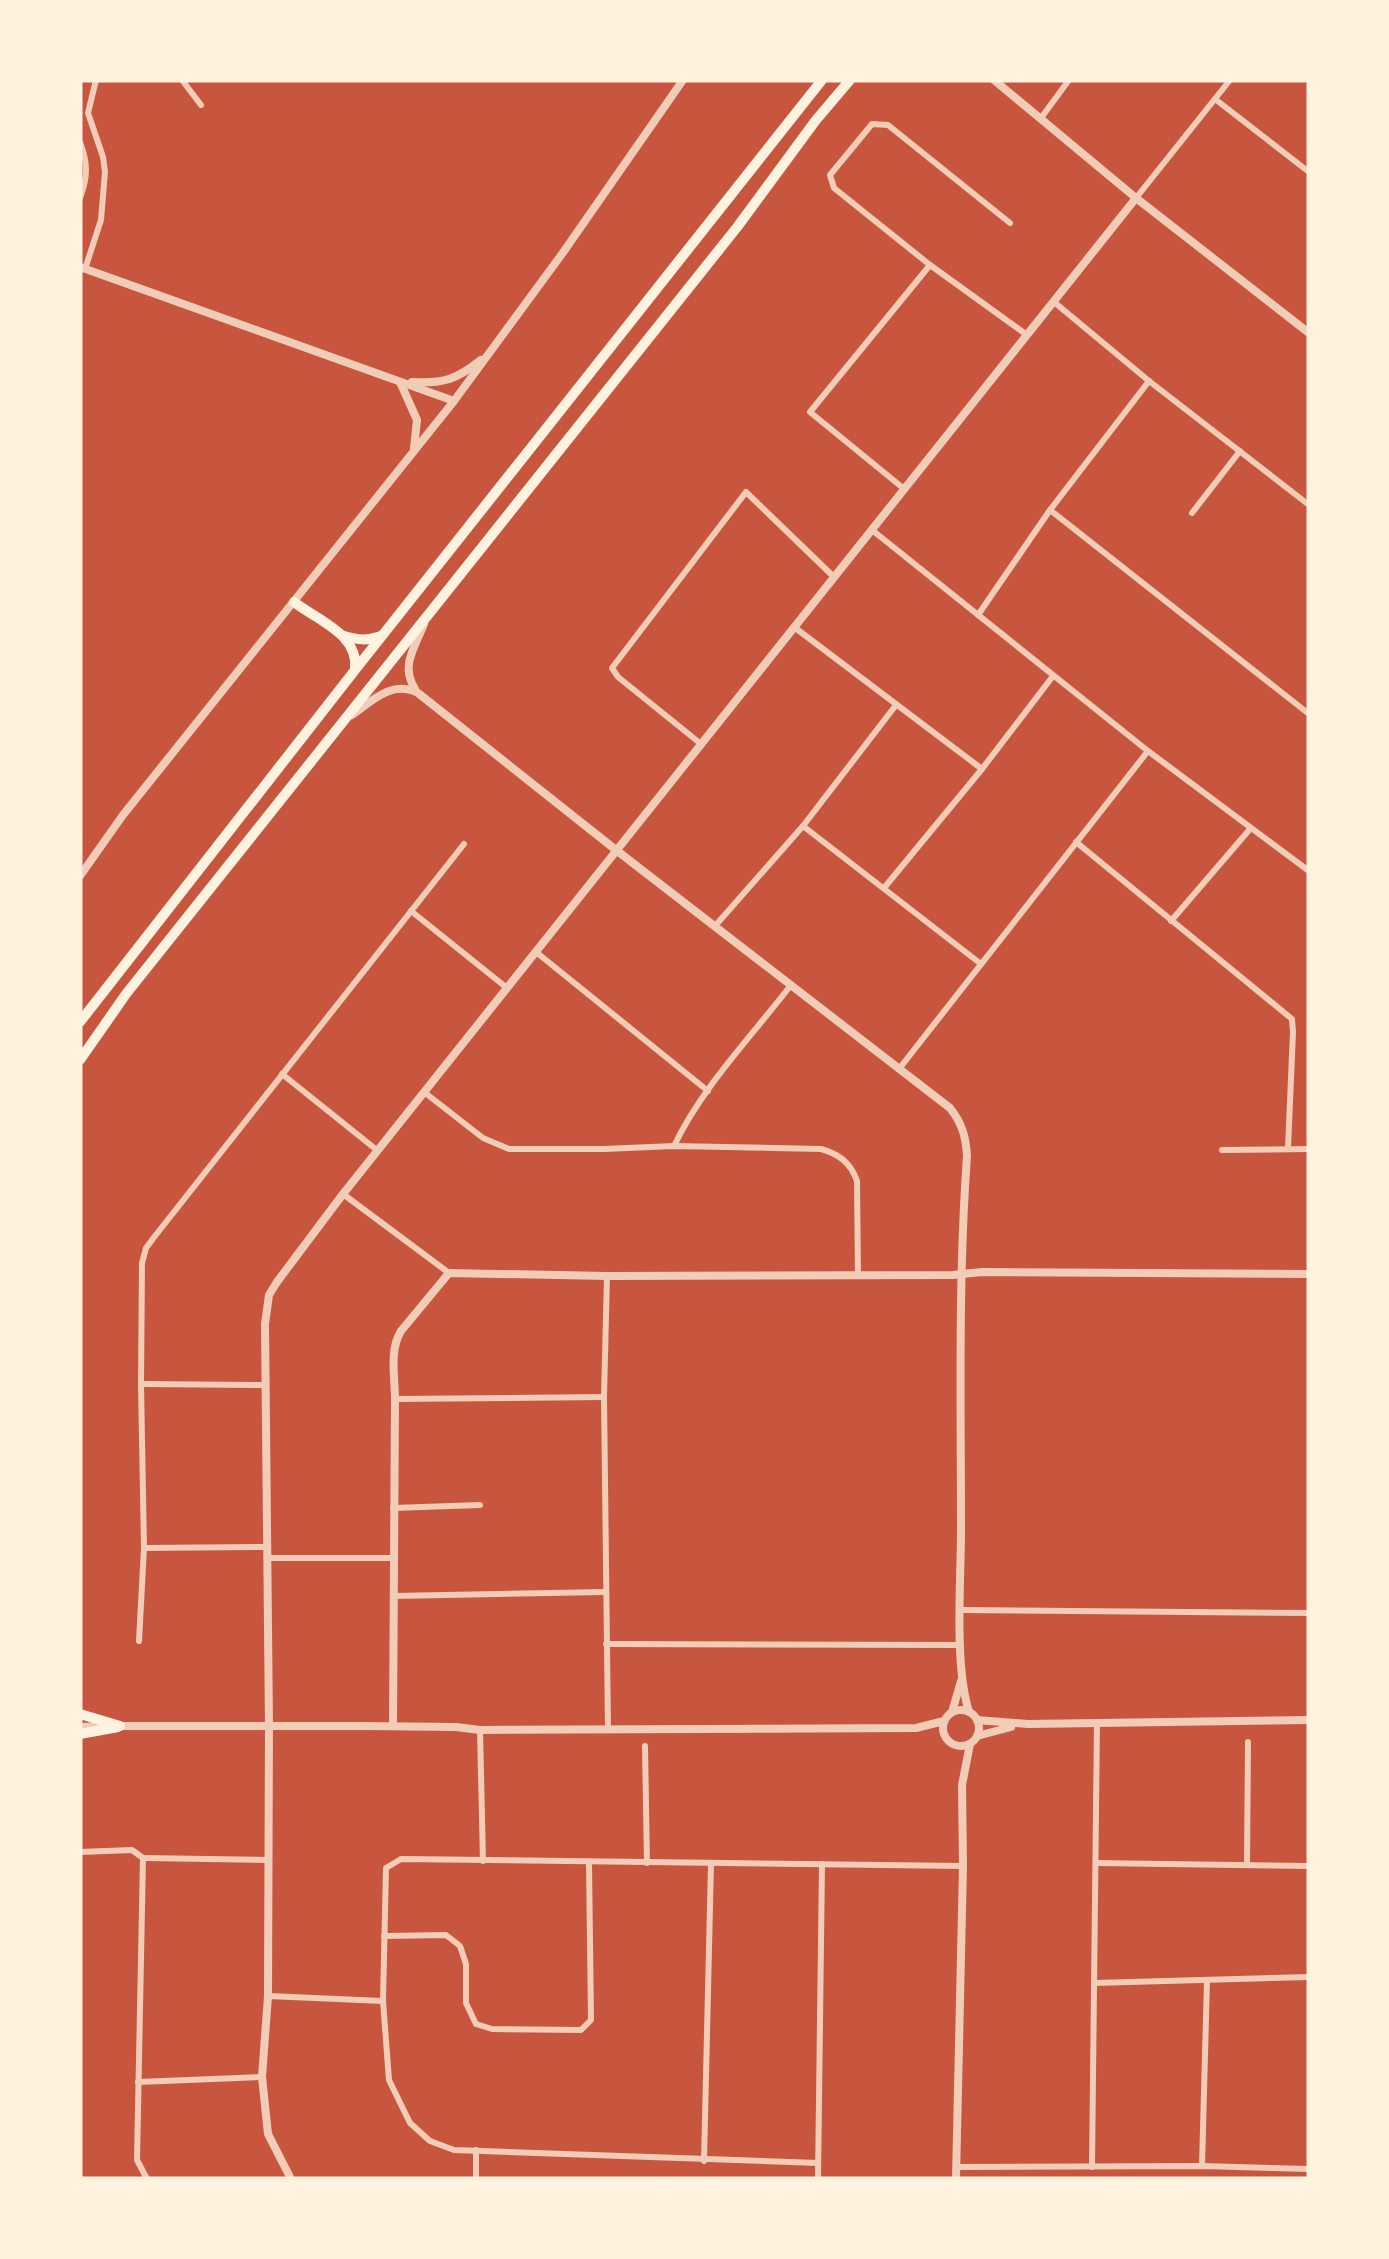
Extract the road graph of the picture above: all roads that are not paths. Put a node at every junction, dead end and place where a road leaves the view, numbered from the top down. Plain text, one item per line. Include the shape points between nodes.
1 (96, 80) edge
2 (182, 80) edge
3 (683, 80) edge
4 (822, 80) edge
5 (850, 80) edge
6 (994, 80) edge
7 (1070, 80) edge
8 (1230, 80) edge
9 (1215, 99) junction
10 (201, 106) dead end
11 (1041, 118) junction
12 (80, 142) edge
13 (1309, 172) edge
14 (80, 198) edge
15 (1136, 198) junction
16 (1010, 223) dead end
17 (930, 265) junction
18 (83, 268) edge
19 (1054, 302) junction
20 (1309, 333) edge
21 (1027, 335) junction
22 (489, 354) junction
23 (1150, 380) junction
24 (400, 382) junction
25 (454, 401) junction
26 (1240, 451) junction
27 (412, 453) junction
28 (904, 488) junction
29 (1309, 505) edge
30 (1050, 510) junction
31 (1192, 513) dead end
32 (872, 530) junction
33 (834, 577) junction
34 (294, 602) junction
35 (978, 615) junction
36 (427, 616) junction
37 (794, 627) junction
38 (383, 635) junction
39 (343, 636) junction
40 (355, 670) junction
41 (1053, 676) junction
42 (418, 693) junction
43 (896, 705) junction
44 (1309, 714) edge
45 (344, 720) junction
46 (701, 744) junction
47 (1148, 752) junction
48 (982, 769) junction
49 (803, 826) junction
50 (1250, 829) junction
51 (1076, 842) junction
52 (464, 844) dead end
53 (616, 850) junction
54 (1309, 871) edge
55 (80, 876) edge
56 (884, 888) junction
57 (411, 911) junction
58 (1171, 921) junction
59 (715, 926) junction
60 (536, 952) junction
61 (981, 964) junction
62 (791, 986) junction
63 (507, 988) junction
64 (80, 1022) edge
65 (80, 1060) edge
66 (899, 1069) junction
67 (282, 1074) junction
68 (708, 1091) junction
69 (424, 1092) junction
70 (674, 1146) junction
71 (1288, 1148) junction
72 (1309, 1148) edge
73 (1222, 1150) dead end
74 (378, 1151) junction
75 (344, 1194) junction
76 (449, 1274) junction
77 (961, 1274) junction
78 (1309, 1274) edge
79 (607, 1276) junction
80 (858, 1276) junction
81 (141, 1384) junction
82 (264, 1385) junction
83 (604, 1397) junction
84 (396, 1399) junction
85 (480, 1505) dead end
86 (393, 1508) junction
87 (268, 1546) junction
88 (144, 1548) junction
89 (268, 1558) junction
90 (393, 1558) junction
91 (605, 1592) junction
92 (393, 1596) junction
93 (961, 1610) junction
94 (1309, 1613) edge
95 (140, 1640) dead end
96 (606, 1644) junction
97 (961, 1645) junction
98 (962, 1671) junction
99 (952, 1712) junction
100 (969, 1712) junction
101 (977, 1720) junction
102 (1309, 1720) edge
103 (944, 1721) junction
104 (1097, 1722) junction
105 (80, 1724) edge
106 (1028, 1724) junction
107 (120, 1726) junction
108 (270, 1726) junction
109 (393, 1726) junction
110 (916, 1728) junction
111 (608, 1729) junction
112 (480, 1730) junction
113 (977, 1736) junction
114 (945, 1737) junction
115 (1248, 1742) dead end
116 (954, 1744) junction
117 (970, 1744) junction
118 (646, 1746) dead end
119 (962, 1785) junction
120 (80, 1852) edge
121 (143, 1858) junction
122 (268, 1860) junction
123 (483, 1861) junction
124 (589, 1862) junction
125 (647, 1863) junction
126 (1096, 1863) junction
127 (712, 1864) junction
128 (822, 1864) junction
129 (1247, 1865) junction
130 (962, 1866) junction
131 (1309, 1866) edge
132 (384, 1936) junction
133 (1309, 1977) edge
134 (1207, 1981) junction
135 (1094, 1983) junction
136 (268, 1996) junction
137 (383, 2001) junction
138 (262, 2076) junction
139 (138, 2082) junction
140 (476, 2150) junction
141 (704, 2161) junction
142 (818, 2164) junction
143 (1202, 2166) junction
144 (956, 2167) junction
145 (1092, 2167) junction
146 (1309, 2168) edge
147 (148, 2179) edge
148 (291, 2179) edge
149 (476, 2179) edge
150 (818, 2179) edge
151 (956, 2179) edge

1 - 18 street via 88,113 105,172 101,220
2 - 10 street
3 - 22 street
4 - 38 main road
5 - 36 main road
6 - 11 street
7 - 11 street
8 - 9 street
9 - 13 street
9 - 15 street
11 - 15 street
12 - 14 street via 88,178
15 - 19 street
15 - 20 street
16 - 17 street via 888,125 872,124 830,175 834,188
17 - 21 street
17 - 28 street via 810,412
18 - 24 street
19 - 21 street
19 - 23 street
21 - 28 street
22 - 24 street via 451,380
22 - 25 street
23 - 26 street
23 - 30 street
24 - 25 street
24 - 27 street via 417,420
25 - 27 street
26 - 29 street
26 - 31 street
27 - 34 street
28 - 32 street
30 - 35 street
30 - 44 street
32 - 33 street
32 - 35 street
33 - 37 street
33 - 46 street via 746,492 612,668
34 - 39 main road
34 - 55 street
35 - 41 street
36 - 42 street via 407,668
36 - 45 main road
37 - 43 street
37 - 46 street
38 - 39 main road
38 - 40 main road
39 - 40 main road via 353,647
40 - 64 main road
41 - 47 street
41 - 48 street
42 - 45 street via 390,689
42 - 53 street
43 - 48 street
43 - 49 street
45 - 65 main road
46 - 53 street
47 - 50 street
47 - 51 street
48 - 56 street
49 - 56 street
49 - 59 street
50 - 54 street
50 - 58 street
51 - 58 street
51 - 61 street
52 - 57 street
53 - 59 street
53 - 60 street
56 - 61 street
57 - 63 street
57 - 67 street
58 - 71 street via 1292,1020
59 - 62 street
60 - 63 street
60 - 68 street
61 - 66 street
62 - 66 street
62 - 68 street
63 - 69 street
66 - 77 street via 950,1108 966,1139
67 - 74 street
67 - 81 street via 146,1248
68 - 70 street
69 - 70 street via 483,1138 509,1149
69 - 74 street
70 - 80 street via 821,1149 843,1159 857,1180
71 - 72 street
71 - 73 street
74 - 75 street
75 - 76 street
75 - 82 street via 269,1296
76 - 79 street
76 - 84 street via 395,1340
77 - 78 street
77 - 80 street
77 - 93 street
79 - 80 street
79 - 83 street
81 - 82 street
81 - 88 street
82 - 87 street
83 - 84 street
83 - 91 street
84 - 86 street
85 - 86 street
86 - 90 street
87 - 88 street
87 - 89 street
88 - 95 street
89 - 90 street
89 - 108 street
90 - 92 street
91 - 92 street
91 - 96 street
92 - 109 street
93 - 94 street
93 - 97 street
96 - 97 street
96 - 111 street
97 - 98 street
98 - 99 street
98 - 100 street
99 - 100 street
99 - 103 street
100 - 101 street
101 - 106 street
101 - 113 street
102 - 104 street
103 - 110 street
103 - 114 street
104 - 106 street
104 - 126 street
105 - 107 main road
105 - 107 main road
106 - 113 street
107 - 108 street
108 - 109 street
108 - 122 street
109 - 112 street
110 - 111 street
110 - 114 street
111 - 112 street
112 - 123 street
113 - 117 street
114 - 116 street
115 - 129 street
116 - 117 street
116 - 119 street
117 - 119 street
118 - 125 street
119 - 130 street
120 - 121 street via 132,1850
121 - 122 street
121 - 139 street
122 - 136 street
123 - 124 street
123 - 132 street via 401,1860 386,1868
124 - 125 street
124 - 132 street via 591,2020 582,2030 476,2024 466,2002 460,1946 446,1935
125 - 127 street
126 - 129 street
126 - 135 street
127 - 128 street
127 - 141 street
128 - 130 street
128 - 142 street
129 - 131 street
130 - 144 street
132 - 137 street
133 - 134 street
134 - 135 street
134 - 143 street
135 - 145 street
136 - 137 street
136 - 138 street
137 - 140 street via 389,2080 410,2123 430,2141
138 - 139 street
138 - 148 street via 268,2134
139 - 147 street via 136,2160
140 - 141 street
140 - 149 street
141 - 142 street
142 - 150 street
143 - 145 street
143 - 146 street
144 - 145 street
144 - 151 street

